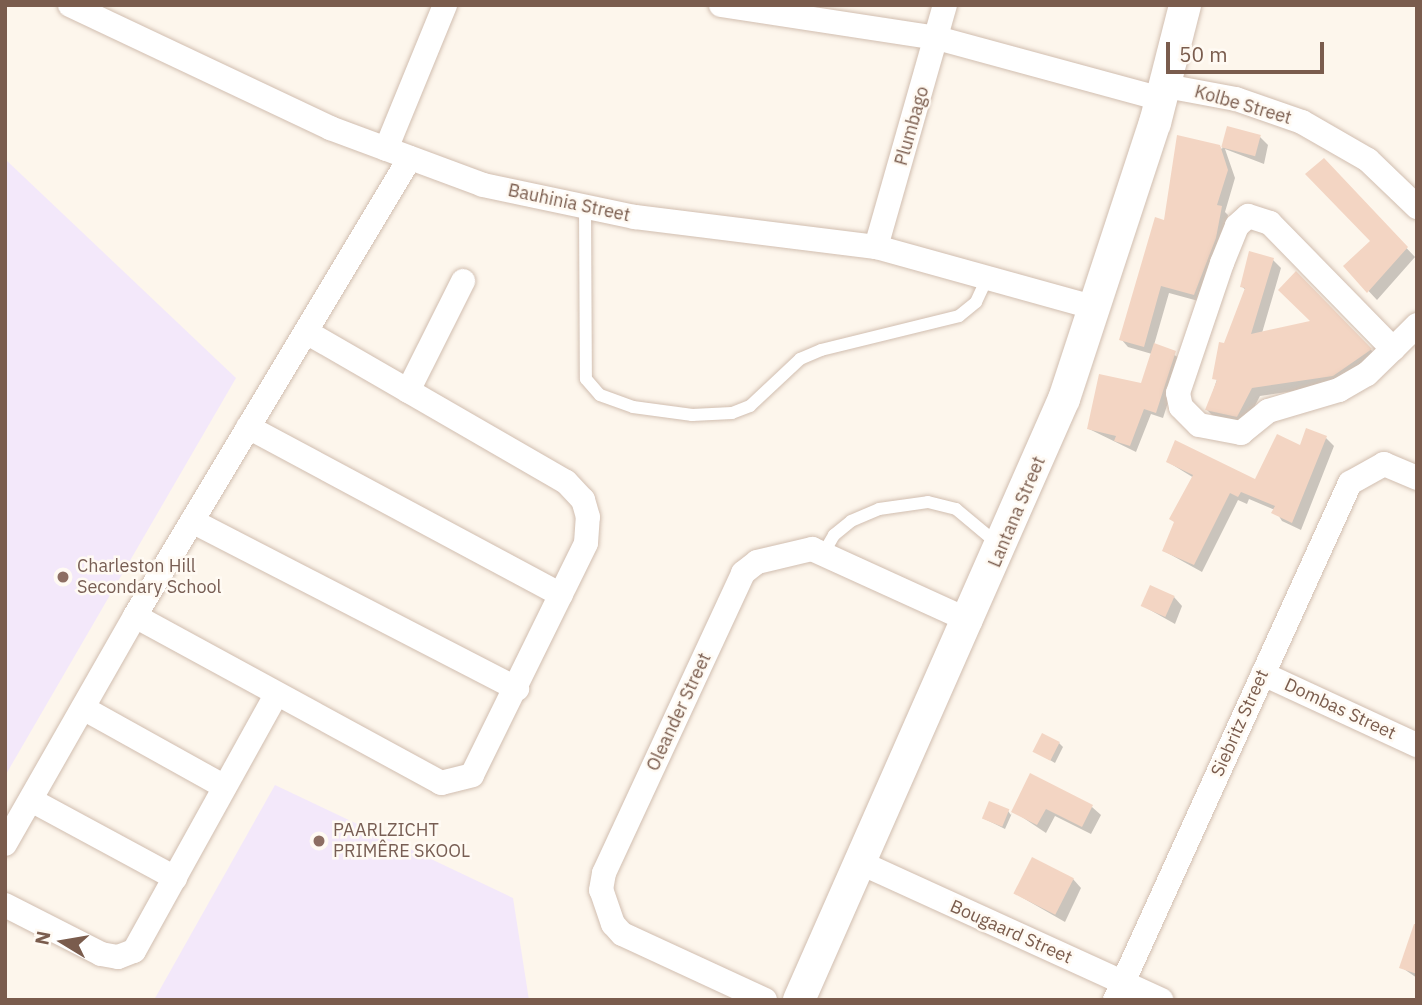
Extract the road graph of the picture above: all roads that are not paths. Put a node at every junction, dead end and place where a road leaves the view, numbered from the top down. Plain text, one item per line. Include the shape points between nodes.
1 (70, 5) edge
2 (444, 5) edge
3 (721, 5) edge
4 (945, 5) edge
5 (1185, 5) edge
6 (937, 38) junction
7 (1165, 93) junction
8 (386, 149) junction
9 (410, 158) junction
10 (585, 206) junction
11 (1417, 207) edge
12 (876, 247) junction
13 (987, 278) junction
14 (463, 281) dead end
15 (1096, 308) junction
16 (1417, 325) edge
17 (306, 332) junction
18 (1394, 349) junction
19 (408, 391) junction
20 (248, 427) junction
21 (1417, 478) edge
22 (192, 521) junction
23 (1002, 547) junction
24 (823, 554) junction
25 (561, 595) junction
26 (135, 616) junction
27 (970, 621) junction
28 (1263, 674) junction
29 (517, 689) junction
30 (276, 695) junction
31 (83, 708) junction
32 (1417, 745) edge
33 (225, 787) junction
34 (31, 800) junction
35 (5, 844) edge
36 (861, 863) junction
37 (175, 878) junction
38 (5, 905) edge
39 (1119, 991) edge
40 (765, 1000) edge
41 (799, 1000) edge
42 (1161, 1000) edge

1 - 8 street, Bauhinia Street via 330,128
2 - 8 street
3 - 6 street, Kolbe Street
4 - 6 street, Plumbago
5 - 7 street, Lantana Street
6 - 7 street, Kolbe Street
6 - 12 street, Plumbago
7 - 11 street, Kolbe Street via 1236,99 1302,122 1368,160
7 - 15 street, Lantana Street
8 - 9 street, Bauhinia Street
9 - 10 street, Bauhinia Street via 483,185
9 - 17 street
10 - 12 street, Bauhinia Street via 635,217
10 - 13 lane via 586,379 600,395 633,407 692,415 732,413 759,398 800,359 821,350 959,316 976,302
12 - 13 street, Bauhinia Street
13 - 15 street, Bauhinia Street
14 - 19 street
15 - 23 street, Lantana Street
16 - 18 street
17 - 19 street
17 - 20 street
18 - 18 street via 1367,374 1339,390 1268,411 1241,433 1199,425 1181,407 1178,393 1222,263 1237,226 1248,216 1270,223
19 - 25 street via 566,482 583,500 589,517 586,543
20 - 22 street
20 - 25 street
21 - 28 street, Siebritz Street via 1384,464 1350,483
22 - 26 street
22 - 29 street
23 - 24 lane via 956,509 928,502 879,509 851,521 834,535
23 - 27 street, Lantana Street
24 - 27 street, Oleander Street
24 - 40 street, Oleander Street via 812,548 793,550 757,562 743,573 604,873 601,890 613,924 622,934
25 - 29 street
26 - 30 street
26 - 31 street
27 - 36 street, Lantana Street
28 - 32 street, Dombas Street
28 - 39 street, Siebritz Street
29 - 30 street via 471,775 442,783
30 - 33 street
31 - 33 street
31 - 34 street
33 - 37 street
34 - 35 street
34 - 37 street
36 - 39 street, Bougaard Street
36 - 41 street, Lantana Street
37 - 38 street via 134,951 118,957 101,954
39 - 42 street, Bougaard Street

